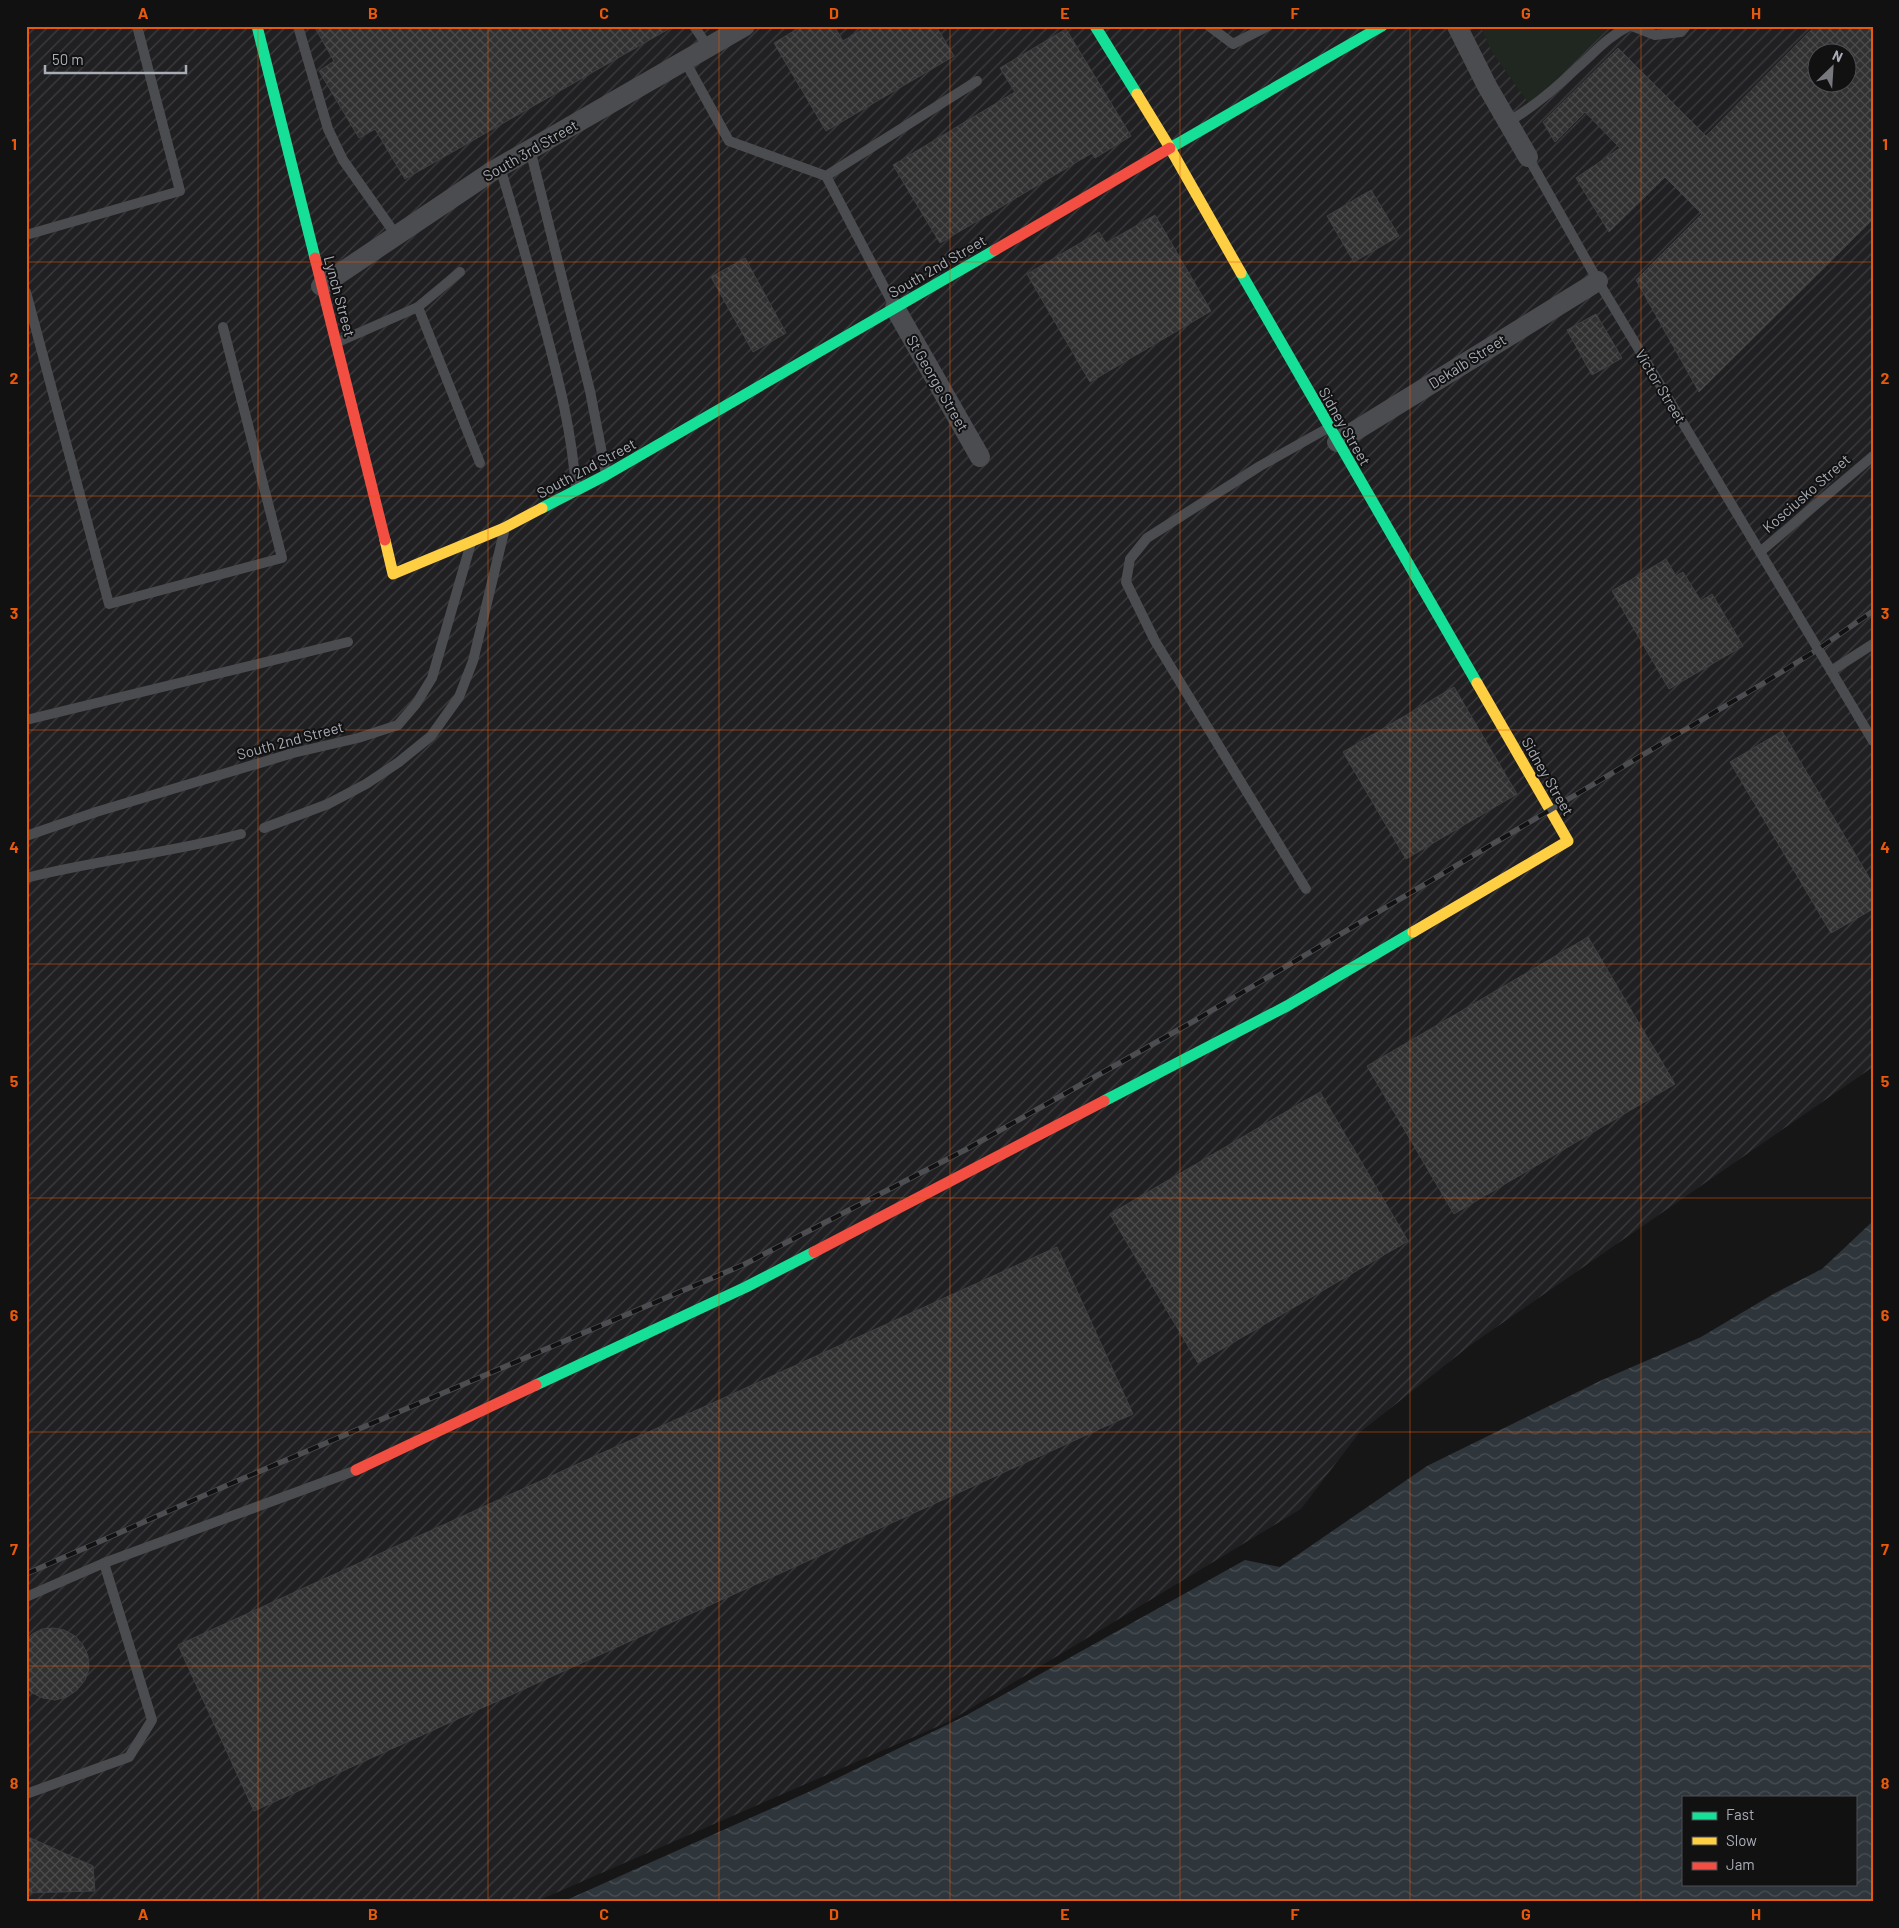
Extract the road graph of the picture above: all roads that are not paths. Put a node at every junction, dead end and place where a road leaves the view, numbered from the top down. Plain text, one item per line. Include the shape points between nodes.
1 (137, 26) edge
2 (257, 26) edge
3 (298, 26) edge
4 (694, 26) edge
5 (745, 26) edge
6 (1095, 26) edge
7 (1209, 26) edge
8 (1268, 26) edge
9 (1382, 26) edge
10 (1458, 26) edge
11 (1631, 26) edge
12 (1686, 26) edge
13 (708, 47) junction
14 (685, 60) junction
15 (978, 80) dead end
16 (1508, 122) junction
17 (1170, 148) junction
18 (530, 149) junction
19 (1528, 157) joint
20 (500, 167) junction
21 (826, 176) junction
22 (26, 235) edge
23 (396, 235) junction
24 (460, 272) dead end
25 (1598, 281) junction
26 (321, 286) junction
27 (26, 292) edge
28 (418, 307) junction
29 (895, 308) junction
30 (29, 314) edge
31 (223, 327) dead end
32 (337, 342) junction
33 (1333, 435) junction
34 (1873, 456) edge
35 (980, 457) dead end
36 (480, 463) dead end
37 (606, 475) junction
38 (577, 490) junction
39 (504, 528) junction
40 (472, 540) junction
41 (1760, 552) junction
42 (393, 574) joint
43 (348, 642) dead end
44 (1873, 644) edge
45 (1831, 671) junction
46 (26, 720) edge
47 (1873, 741) edge
48 (264, 828) dead end
49 (241, 834) dead end
50 (26, 836) edge
51 (26, 878) edge
52 (1306, 889) dead end
53 (356, 1470) joint
54 (104, 1563) junction
55 (26, 1597) edge
56 (26, 1794) edge

1 - 22 lane via 180,191
2 - 26 street, Lynch Street
3 - 23 lane via 328,129 343,160
4 - 13 lane
5 - 13 street, South 3rd Street
6 - 17 street, Sidney Street
7 - 8 lane via 1233,44
9 - 17 street, South 2nd Street
10 - 16 street, Victor Street
11 - 12 lane via 1655,36 1680,32
11 - 16 lane via 1614,34 1564,80
13 - 14 street, South 3rd Street
14 - 18 street, South 3rd Street
14 - 21 lane via 729,141
15 - 21 lane
16 - 19 street, Victor Street
17 - 29 street, South 2nd Street
17 - 33 street, Sidney Street
18 - 20 street, South 3rd Street
18 - 37 lane via 590,391
19 - 25 lane, Victor Street
20 - 23 street, South 3rd Street
20 - 38 lane via 524,245 563,397 571,433
21 - 29 lane
23 - 26 street, South 3rd Street
24 - 28 lane
25 - 33 street, Dekalb Street
25 - 41 lane, Victor Street
26 - 32 street, Lynch Street
27 - 30 lane
28 - 32 lane
28 - 36 lane
29 - 35 street, St George Street
29 - 37 street, South 2nd Street
30 - 31 lane via 109,604 282,558
32 - 42 street, Lynch Street
33 - 52 lane, Dekalb Street via 1245,476 1147,538 1130,558 1126,582 1155,642
33 - 53 street, Sidney Street via 1568,841 1287,1006 746,1287
34 - 41 lane, Kosciusko Street
37 - 38 street, South 2nd Street
38 - 39 street, South 2nd Street
39 - 40 street, South 2nd Street
39 - 48 lane via 473,660 459,697 431,736 366,784 328,804
40 - 42 street, South 2nd Street
40 - 50 lane, South 2nd Street via 432,678 398,725 96,812
41 - 45 lane, Victor Street
43 - 46 lane
44 - 45 lane
45 - 47 lane, Victor Street
49 - 51 lane
53 - 54 lane
54 - 55 lane
54 - 56 lane via 152,1720 130,1757

